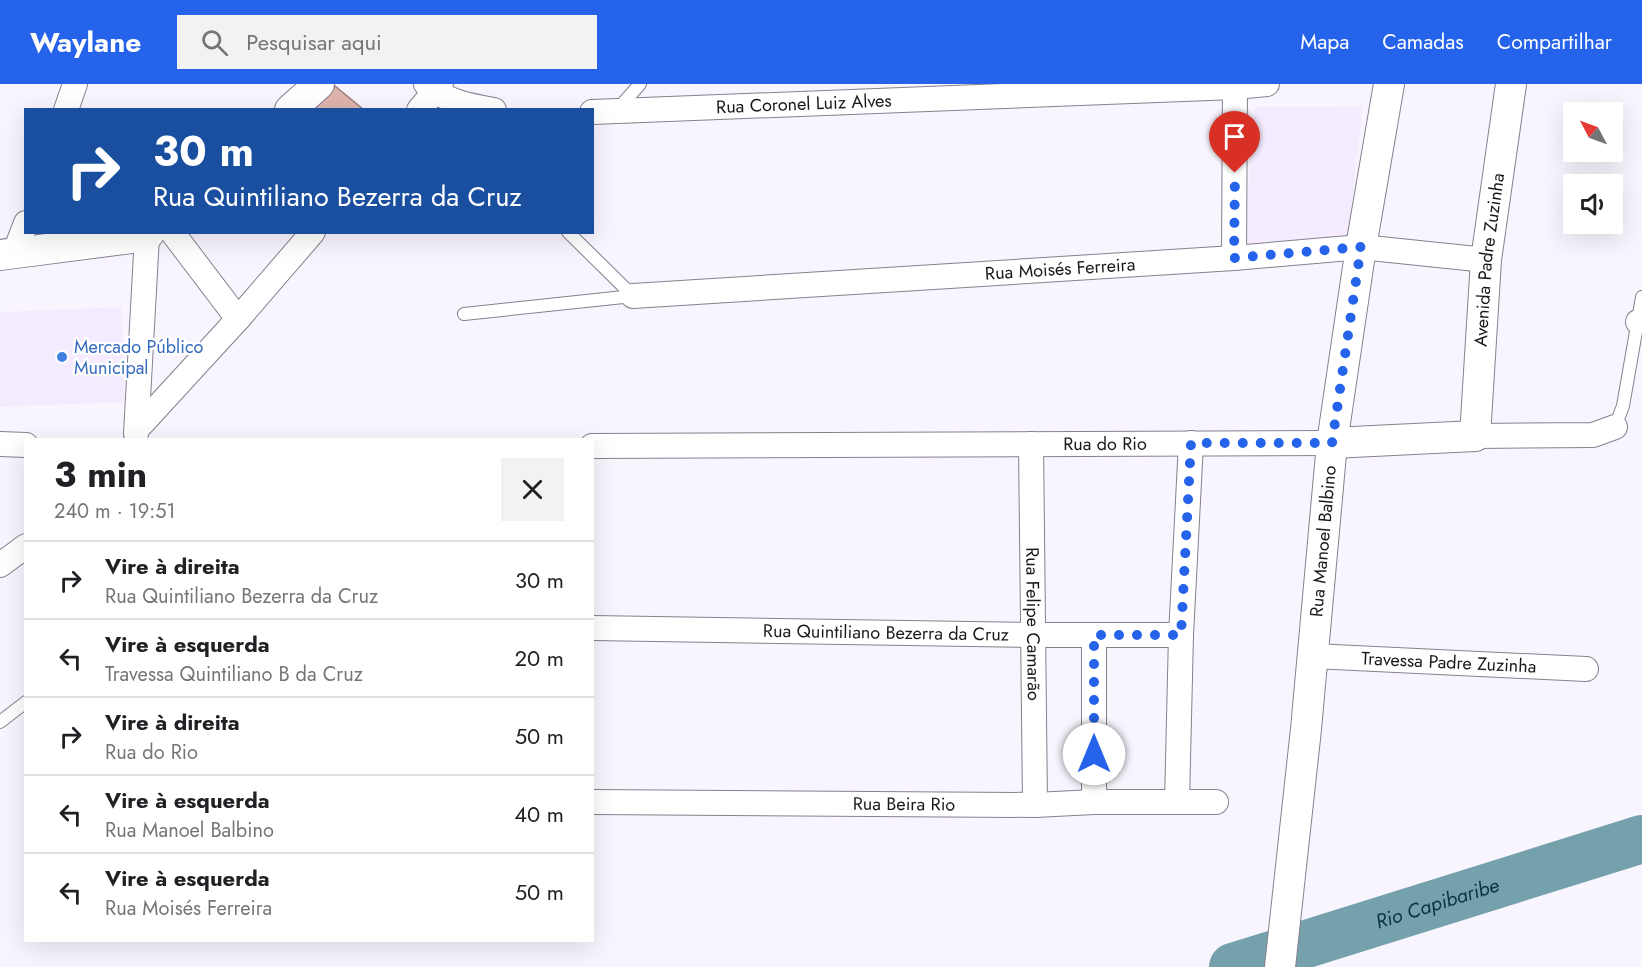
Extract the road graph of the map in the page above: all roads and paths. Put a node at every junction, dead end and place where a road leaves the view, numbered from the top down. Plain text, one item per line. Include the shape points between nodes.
1 (75, 84) edge
2 (319, 84) edge
3 (640, 84) edge
4 (1267, 84) edge
5 (1389, 84) edge
6 (1511, 84) edge
7 (1235, 86) edge
8 (430, 92) edge
9 (469, 107) edge
10 (67, 108) edge
11 (292, 108) edge
12 (604, 111) edge
13 (24, 225) edge
14 (156, 234) edge
15 (311, 234) edge
16 (570, 234) edge
17 (1361, 247) junction
18 (7, 255) edge
19 (1234, 258) junction
20 (1486, 260) junction
21 (633, 296) junction
22 (1642, 297) edge
23 (464, 314) dead end
24 (238, 319) junction
25 (1640, 321) edge
26 (1615, 427) joint
27 (137, 434) edge
28 (1475, 436) junction
29 (1191, 443) junction
30 (1332, 443) junction
31 (0, 444) edge
32 (1031, 444) junction
33 (24, 445) edge
34 (594, 446) edge
35 (24, 547) edge
36 (0, 565) edge
37 (594, 628) edge
38 (1032, 635) junction
39 (1094, 635) junction
40 (1181, 635) junction
41 (1313, 656) junction
42 (1586, 669) dead end
43 (24, 704) edge
44 (0, 722) edge
45 (594, 802) edge
46 (1094, 802) junction
47 (1177, 802) junction
48 (1216, 802) dead end
49 (1035, 805) junction
50 (1280, 967) edge

1 - 10 street
2 - 11 street
3 - 12 lane
4 - 7 street, Rua Coronel Luiz Alves
5 - 17 street, Rua Manoel Balbino
6 - 20 street, Avenida Padre Zuzinha
7 - 12 street, Rua Coronel Luiz Alves
7 - 19 street
8 - 9 street
13 - 18 street
14 - 18 street
14 - 24 street
14 - 27 street
15 - 24 street
16 - 21 lane
17 - 19 street, Rua Moisés Ferreira
17 - 20 street, Rua Moisés Ferreira
17 - 30 street, Rua Manoel Balbino
19 - 21 street, Rua Moisés Ferreira
20 - 28 street, Avenida Padre Zuzinha
21 - 23 lane
22 - 25 lane
24 - 27 street
25 - 26 lane
26 - 28 street, Rua do Rio via 1593,435
28 - 30 street, Rua do Rio
29 - 30 street, Rua do Rio
29 - 32 street, Rua do Rio
29 - 40 street
30 - 41 street, Rua Manoel Balbino
31 - 33 street
32 - 34 street, Rua do Rio
32 - 38 street, Rua Felipe Camarão
35 - 36 street
37 - 38 street, Rua Quintiliano Bezerra da Cruz
38 - 39 street, Rua Quintiliano Bezerra da Cruz
38 - 49 street, Rua Felipe Camarão
39 - 40 street, Rua Quintiliano Bezerra da Cruz
39 - 46 street
40 - 47 street
41 - 42 street, Travessa Padre Zuzinha
41 - 50 street, Rua Manoel Balbino
43 - 44 lane
45 - 49 street, Rua Beira Rio
46 - 47 street, Rua Beira Rio
46 - 49 street, Rua Beira Rio
47 - 48 street, Rua Beira Rio

